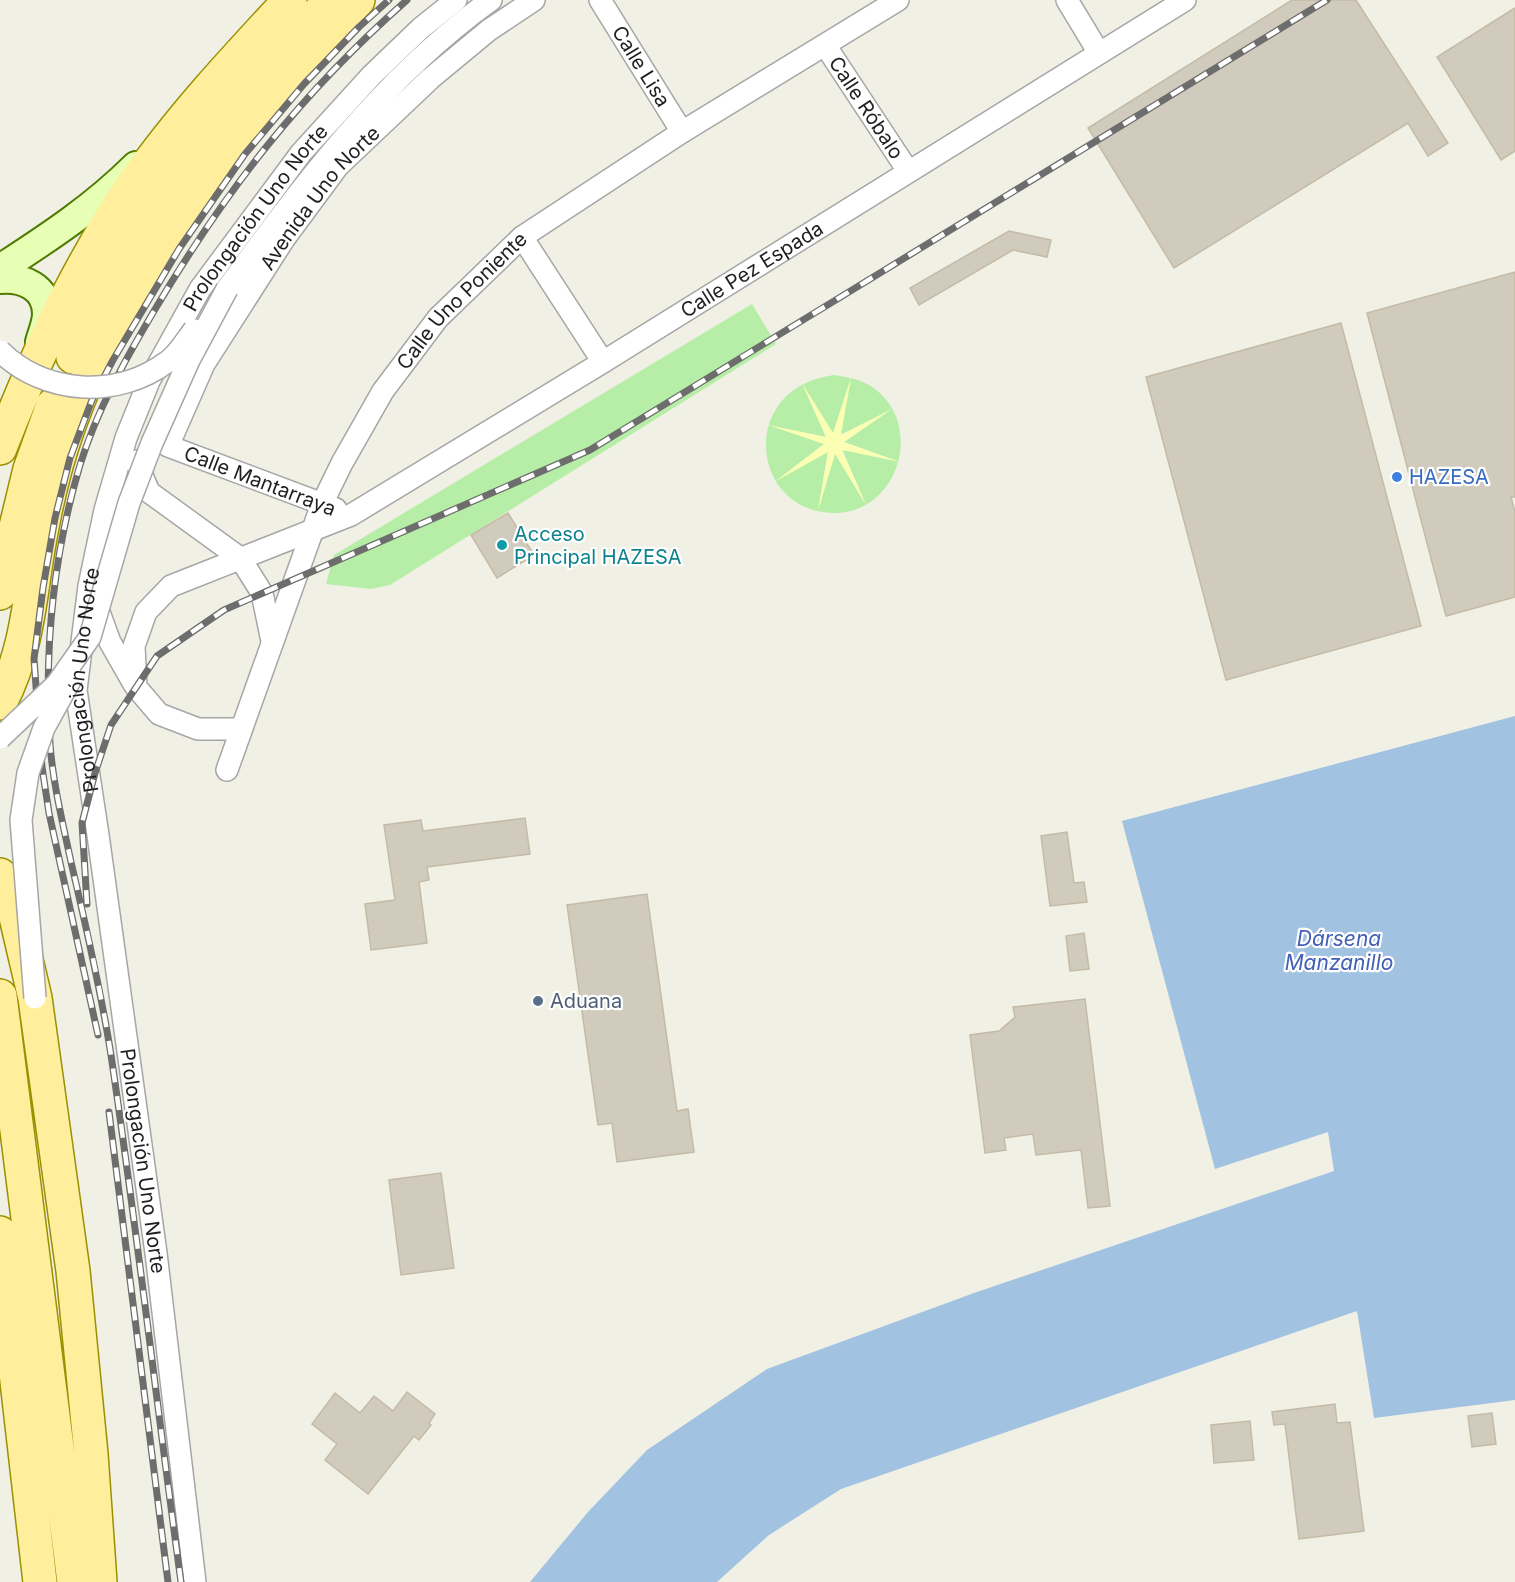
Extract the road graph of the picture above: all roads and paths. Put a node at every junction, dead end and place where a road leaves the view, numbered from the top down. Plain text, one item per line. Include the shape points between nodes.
1 (290, 0) edge
2 (333, 0) edge
3 (358, 0) edge
4 (456, 0) edge
5 (491, 0) edge
6 (534, 0) edge
7 (600, 0) edge
8 (898, 0) edge
9 (1067, 0) edge
10 (1185, 0) edge
11 (825, 45) junction
12 (1099, 53) junction
13 (184, 118) junction
14 (682, 132) junction
15 (908, 171) junction
16 (522, 237) junction
17 (0, 269) edge
18 (0, 279) edge
19 (226, 289) junction
20 (0, 351) edge
21 (36, 359) junction
22 (603, 362) junction
23 (126, 438) junction
24 (168, 446) joint
25 (0, 448) edge
26 (322, 504) junction
27 (351, 515) junction
28 (314, 529) junction
29 (240, 558) junction
30 (89, 586) junction
31 (0, 594) edge
32 (90, 637) junction
33 (272, 642) junction
34 (136, 687) junction
35 (0, 703) edge
36 (241, 729) junction
37 (0, 738) edge
38 (227, 770) dead end
39 (0, 875) edge
40 (0, 996) edge
41 (35, 999) junction
42 (0, 1233) edge
43 (40, 1582) edge
44 (74, 1582) edge
45 (99, 1582) edge
46 (195, 1582) edge

1 - 13 main road
2 - 31 main road via 276,52 218,117 165,189 94,312 39,441
3 - 35 main road via 219,161 127,301 78,397 46,500 23,645
4 - 23 street, Prolongación Uno Norte via 371,76 301,153 200,289 149,381
5 - 19 street via 464,19 395,83 335,147
6 - 24 street, Avenida Uno Norte via 489,30 431,78 338,166 284,239 204,364
7 - 14 street, Calle Lisa
8 - 11 street, Calle Uno Poniente
9 - 12 street
10 - 12 street, Calle Pez Espada
11 - 14 street, Calle Uno Poniente
11 - 15 street, Calle Róbalo
12 - 15 street, Calle Pez Espada
13 - 17 street via 114,188 68,225
13 - 21 main road via 134,185 95,247
14 - 16 street, Calle Uno Poniente
15 - 22 street, Calle Pez Espada
16 - 22 street
16 - 26 street, Calle Uno Poniente via 438,318 383,391
18 - 21 street via 32,284 43,298 47,314
19 - 20 street, bridge via 169,361 118,385 94,388 51,381 22,368
19 - 32 street, bridge via 152,443 129,503
21 - 25 main road
22 - 27 street, Calle Pez Espada
23 - 29 street via 149,492
23 - 30 street, Prolongación Uno Norte
24 - 26 street, Calle Mantarraya
26 - 27 street, Calle Mantarraya
26 - 28 street, Calle Uno Poniente
27 - 28 street, Calle Pez Espada
28 - 29 street, Calle Pez Espada
28 - 33 street, Calle Uno Poniente
29 - 33 street via 262,593
29 - 34 street via 171,586 146,612 134,646
30 - 34 street via 110,642
30 - 46 street, Prolongación Uno Norte via 76,690 156,1253
32 - 37 street, bridge via 57,684
32 - 41 street, bridge via 84,656 44,729 28,773 21,820
33 - 36 street, Calle Uno Poniente
34 - 36 street via 159,714 198,729
36 - 38 street, Calle Uno Poniente
39 - 41 main road, bridge via 12,900
40 - 44 main road
41 - 45 main road via 73,1271 92,1454
42 - 43 main road

